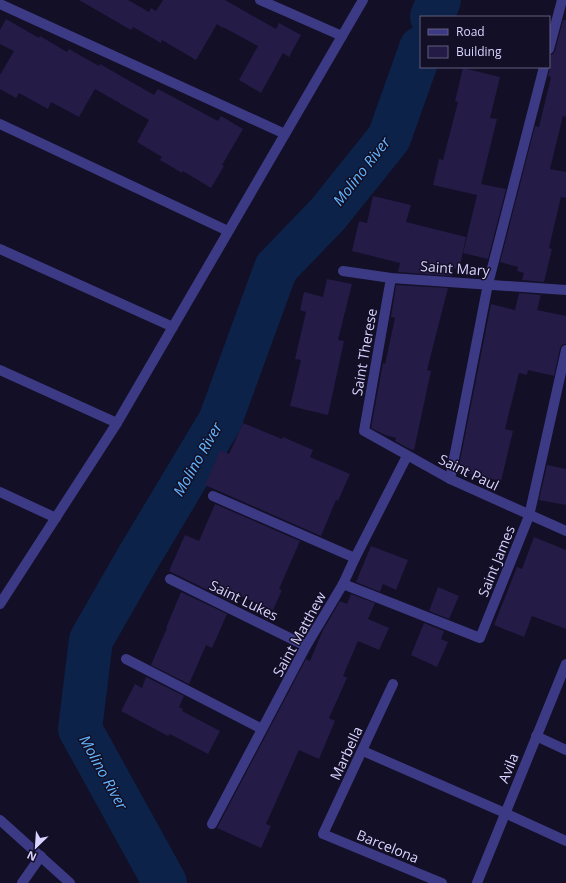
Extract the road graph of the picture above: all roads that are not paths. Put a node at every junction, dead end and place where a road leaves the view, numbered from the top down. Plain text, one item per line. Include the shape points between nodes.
1 (260, 0) edge
2 (363, 0) edge
3 (562, 0) edge
4 (0, 4) edge
5 (342, 36) junction
6 (550, 45) edge
7 (544, 68) edge
8 (0, 124) edge
9 (285, 134) junction
10 (228, 232) junction
11 (0, 249) edge
12 (343, 271) dead end
13 (392, 278) junction
14 (488, 284) junction
15 (566, 290) edge
16 (173, 327) junction
17 (566, 350) edge
18 (0, 370) edge
19 (117, 423) junction
20 (364, 431) joint
21 (407, 456) junction
22 (450, 479) junction
23 (0, 492) edge
24 (213, 496) dead end
25 (530, 516) junction
26 (56, 518) junction
27 (566, 531) edge
28 (355, 558) junction
29 (170, 579) dead end
30 (343, 584) junction
31 (0, 604) edge
32 (306, 646) junction
33 (126, 659) dead end
34 (566, 664) edge
35 (393, 684) dead end
36 (262, 729) junction
37 (536, 736) junction
38 (566, 750) edge
39 (363, 751) junction
40 (505, 813) junction
41 (0, 820) edge
42 (212, 824) dead end
43 (323, 834) joint
44 (566, 841) edge
45 (41, 856) junction
46 (22, 883) edge
47 (70, 883) edge
48 (442, 883) edge
49 (477, 883) edge

1 - 5 street
2 - 5 street
3 - 6 street
4 - 9 street
5 - 9 street
7 - 14 street
8 - 10 street
9 - 10 street
10 - 16 street
11 - 16 street
12 - 13 street, Saint Mary
13 - 14 street, Saint Mary
13 - 20 street, Saint Therese
14 - 15 street, Saint Mary
14 - 22 street
16 - 19 street
17 - 25 street, Saint James
18 - 19 street
19 - 26 street
20 - 21 street, Saint Paul
21 - 22 street, Saint Paul
21 - 28 street, Saint Matthew
22 - 25 street, Saint Paul
23 - 26 street
24 - 28 street
25 - 27 street, Saint Paul
25 - 30 street, Saint James via 480,638
26 - 31 street
28 - 30 street, Saint Matthew
29 - 32 street, Saint Lukes
30 - 32 street, Saint Matthew
32 - 36 street, Saint Matthew
33 - 36 street
34 - 37 street, Avila
35 - 39 street, Marbella
36 - 42 street, Saint Matthew
37 - 38 street
37 - 40 street, Avila
39 - 40 street
39 - 43 street, Marbella
40 - 44 street
40 - 49 street, Avila
41 - 45 street
43 - 48 street, Barcelona
45 - 46 street
45 - 47 street

